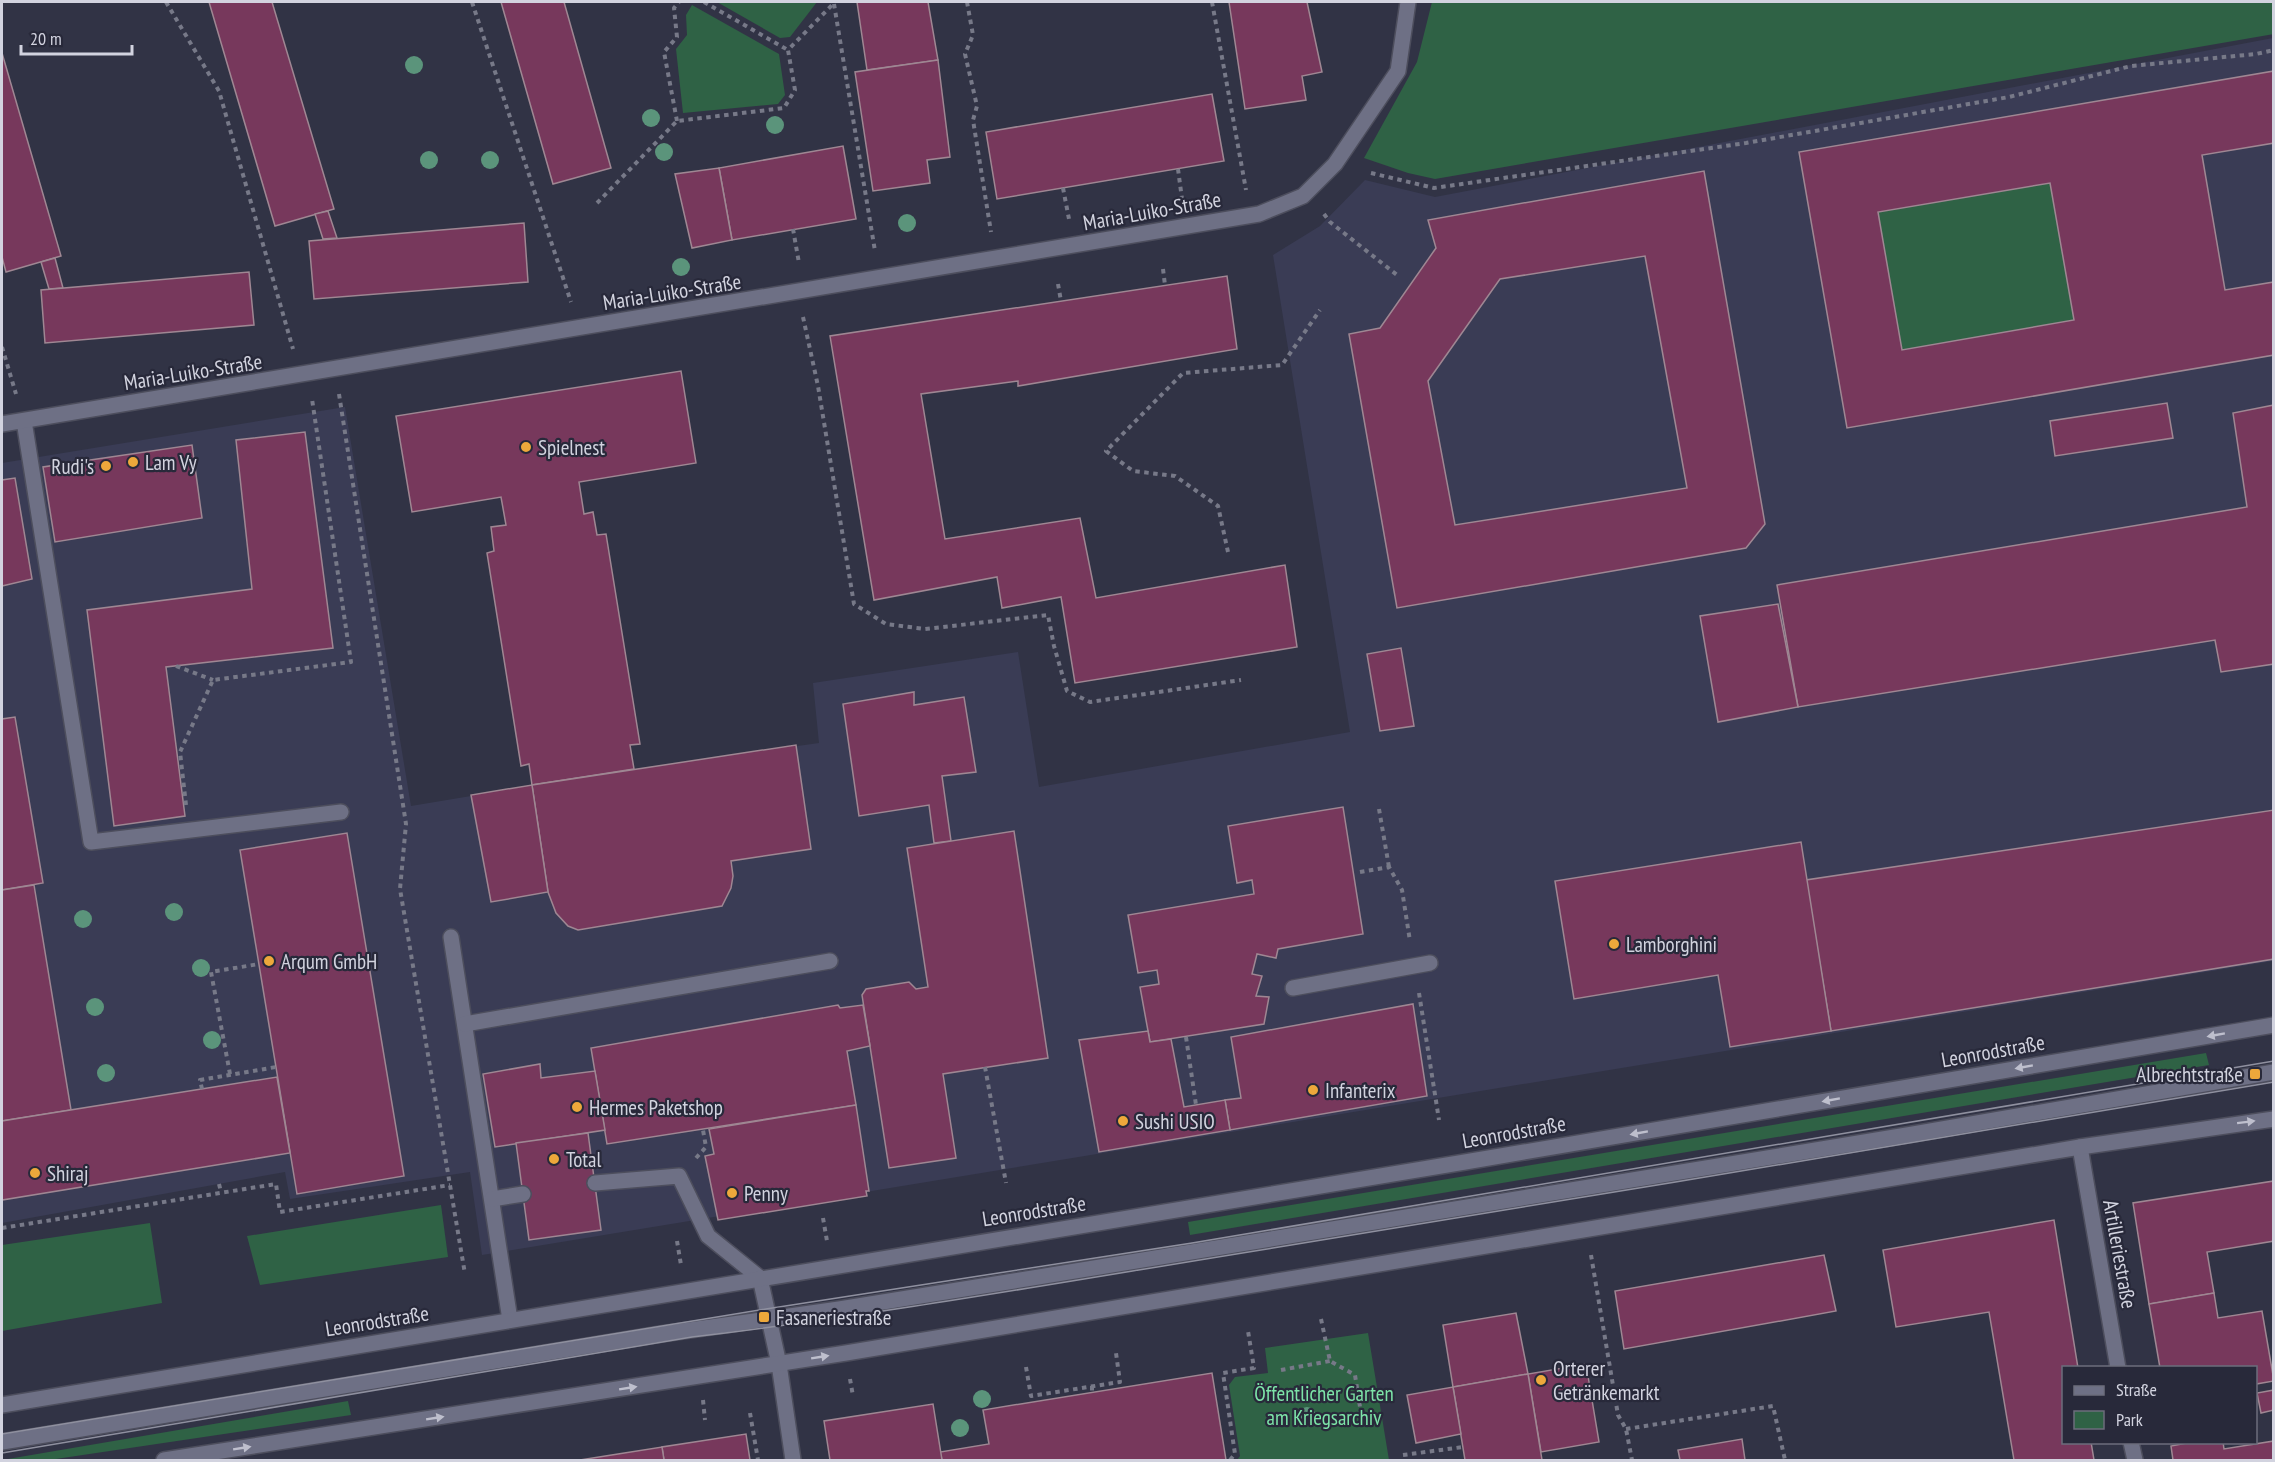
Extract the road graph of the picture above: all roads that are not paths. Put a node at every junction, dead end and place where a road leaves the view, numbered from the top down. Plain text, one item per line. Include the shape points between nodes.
1 (1408, 2) edge
2 (24, 421) junction
3 (2, 424) edge
4 (341, 812) dead end
5 (451, 937) dead end
6 (830, 961) dead end
7 (1430, 963) dead end
8 (1293, 988) dead end
9 (465, 1024) junction
10 (2274, 1025) edge
11 (2274, 1072) edge
12 (2274, 1119) edge
13 (2080, 1147) junction
14 (595, 1183) dead end
15 (523, 1194) dead end
16 (492, 1199) junction
17 (760, 1278) junction
18 (769, 1318) junction
19 (510, 1320) junction
20 (779, 1364) junction
21 (2118, 1366) edge
22 (2, 1405) edge
23 (2, 1442) edge
24 (2132, 1444) edge
25 (164, 1461) edge
26 (793, 1461) edge
27 (2135, 1461) edge

1 - 2 main road, Maria-Luiko-Straße via 1398,71 1335,164 1303,196 1259,214
2 - 3 main road, Maria-Luiko-Straße
2 - 4 main road via 91,842
5 - 9 main road
6 - 9 main road
7 - 8 main road
9 - 16 main road
10 -> 17 main road, Leonrodstraße
11 - 18 main road via 1003,1283
13 -> 12 main road
20 -> 13 main road
13 - 21 main road, Artilleriestraße
14 - 17 main road via 679,1176 708,1236
15 - 16 main road
16 - 19 main road
17 - 18 main road
17 - 19 main road, Leonrodstraße
18 - 20 main road
18 - 23 main road
19 - 22 main road, Leonrodstraße
25 -> 20 main road
20 - 26 main road
24 - 27 main road

